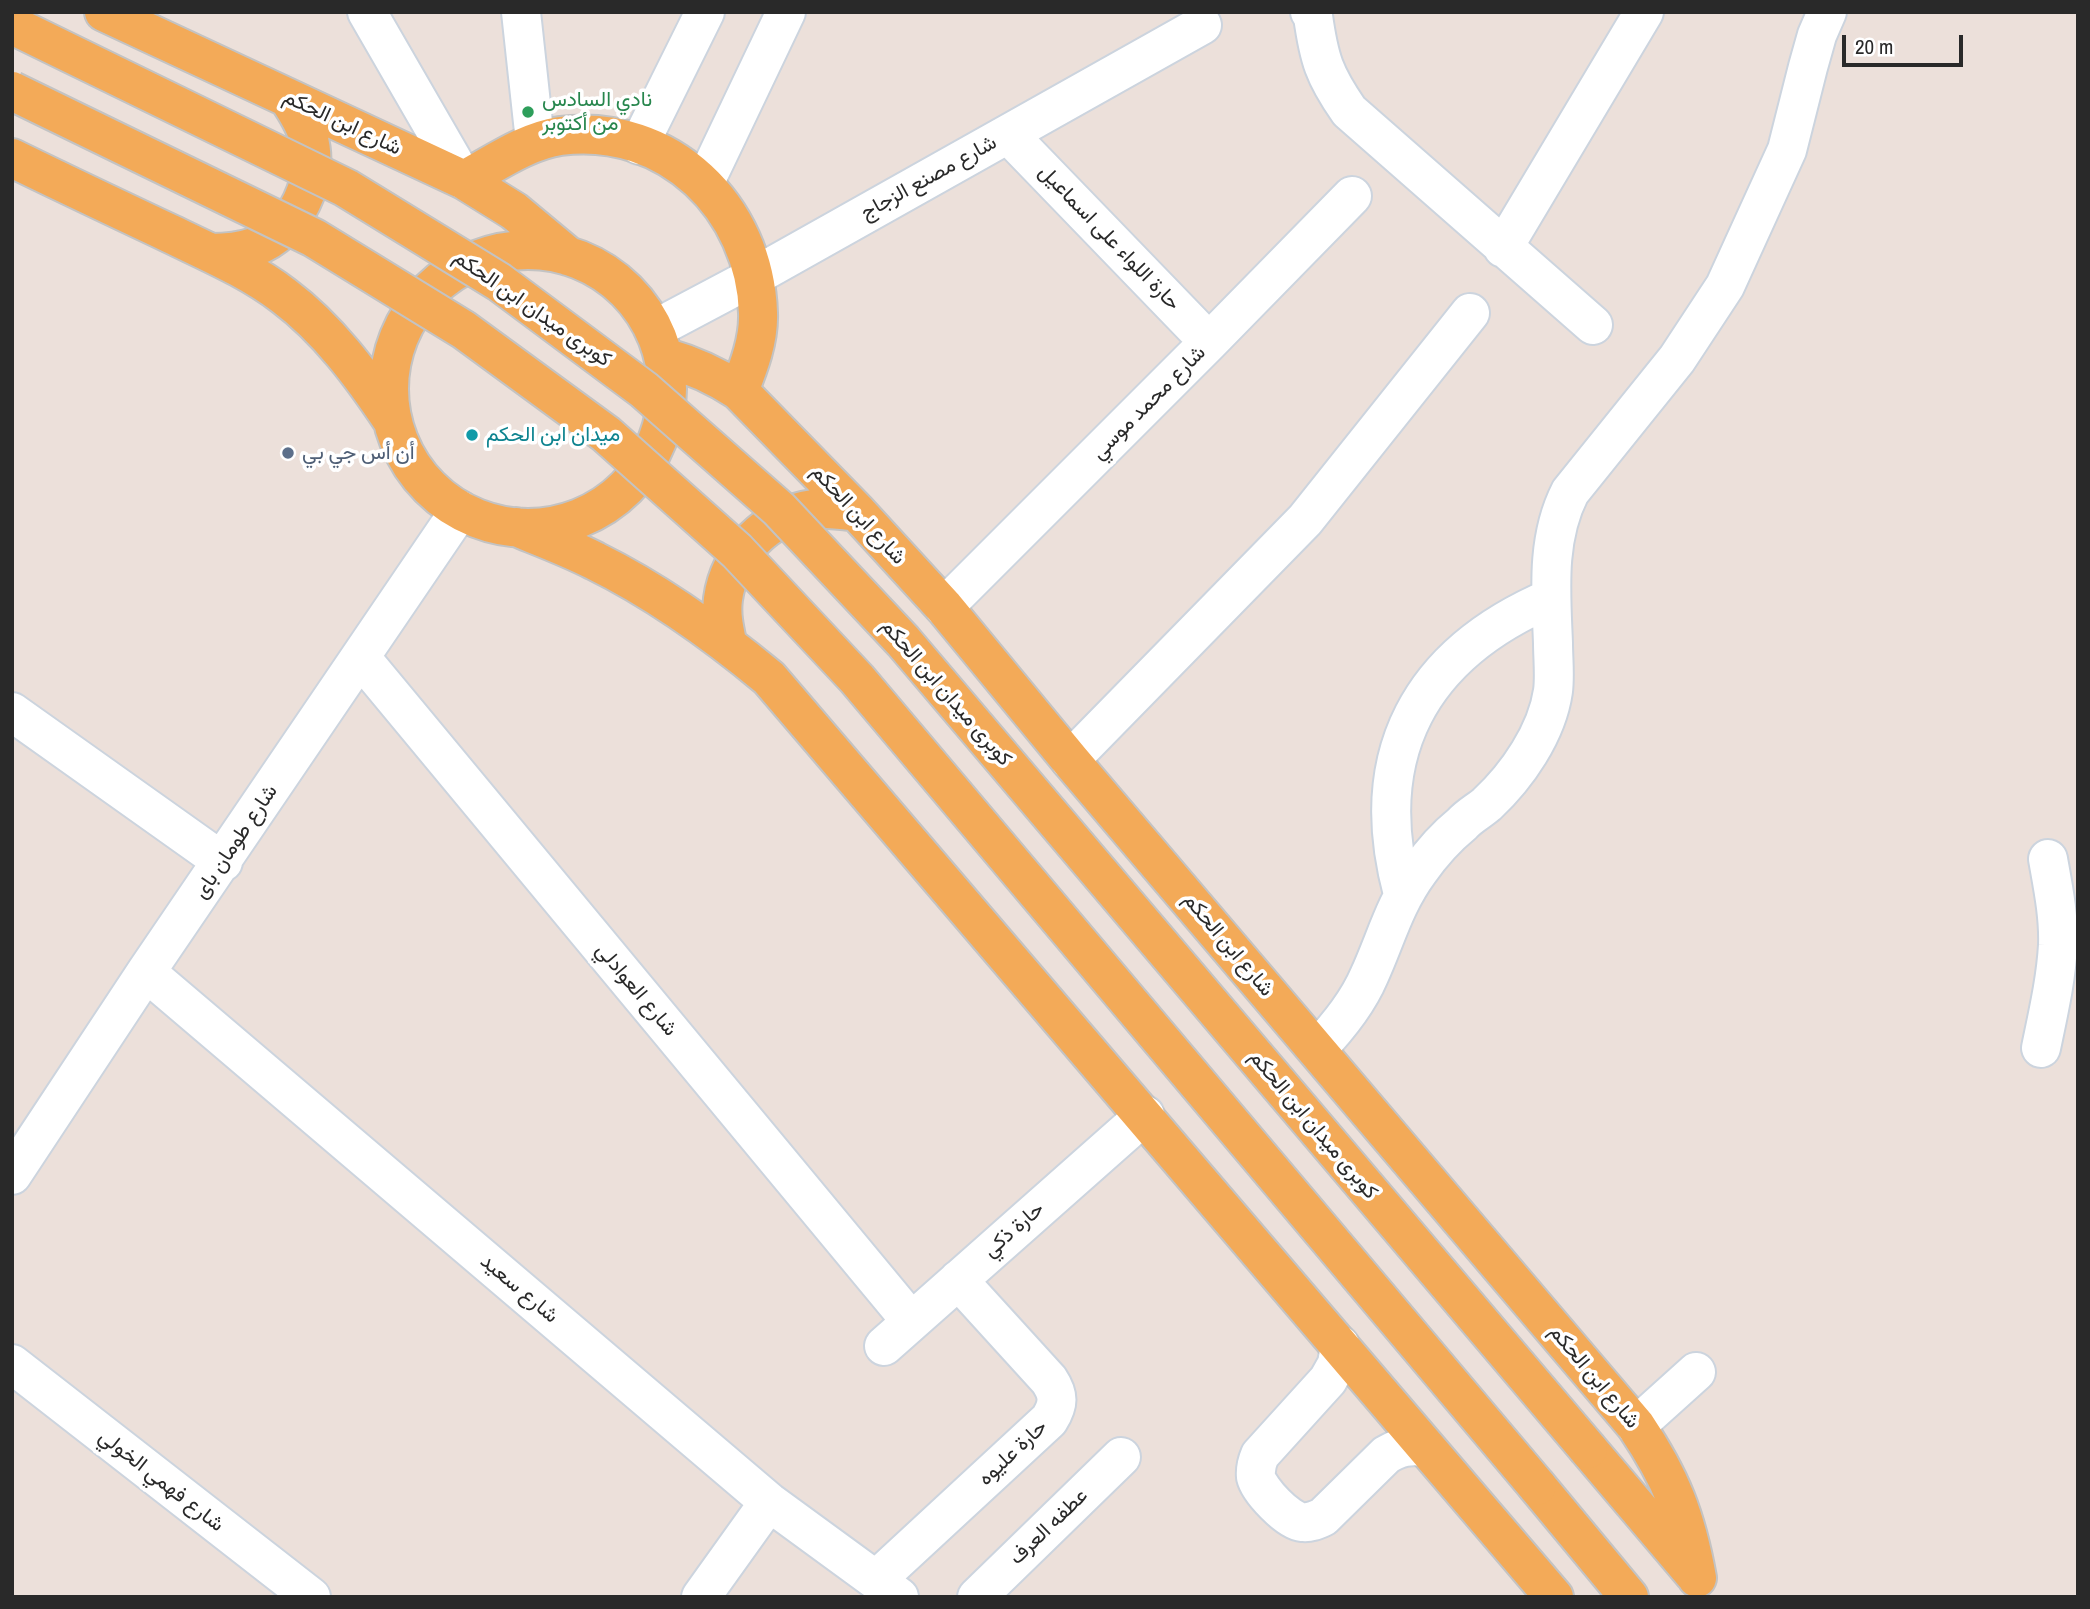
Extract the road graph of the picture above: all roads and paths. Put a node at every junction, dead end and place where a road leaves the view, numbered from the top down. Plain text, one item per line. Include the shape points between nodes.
1 (104, 12) edge
2 (367, 12) edge
3 (521, 12) edge
4 (705, 12) edge
5 (786, 12) edge
6 (1644, 12) edge
7 (1827, 12) edge
8 (1313, 13) edge
9 (12, 25) edge
10 (1202, 25) dead end
11 (12, 92) edge
12 (288, 98) junction
13 (1008, 134) junction
14 (535, 142) junction
15 (639, 145) junction
16 (12, 158) edge
17 (464, 180) junction
18 (704, 184) junction
19 (1352, 196) dead end
20 (1503, 248) junction
21 (211, 253) junction
22 (568, 256) junction
23 (755, 276) junction
24 (1469, 313) dead end
25 (1593, 325) dead end
26 (1209, 342) junction
27 (659, 343) junction
28 (739, 391) junction
29 (392, 420) junction
30 (460, 510) junction
31 (857, 512) junction
32 (516, 527) junction
33 (1551, 598) junction
34 (944, 607) junction
35 (727, 642) junction
36 (360, 658) junction
37 (12, 712) edge
38 (1070, 760) junction
39 (2048, 859) dead end
40 (223, 862) junction
41 (1403, 894) junction
42 (146, 972) junction
43 (2041, 1048) dead end
44 (1317, 1049) junction
45 (1145, 1115) junction
46 (16, 1161) edge
47 (958, 1280) junction
48 (898, 1333) joint
49 (1340, 1345) junction
50 (12, 1364) edge
51 (1696, 1372) dead end
52 (1636, 1426) junction
53 (1424, 1447) junction
54 (1121, 1457) dead end
55 (769, 1502) junction
56 (1705, 1587) edge
57 (888, 1588) edge
58 (311, 1597) edge
59 (701, 1597) edge
60 (977, 1597) edge
61 (1554, 1597) edge
62 (1629, 1597) edge

1 - 12 main road, شارع ابن الحكم
2 - 17 street
3 - 14 street
4 - 15 street
5 - 18 street
6 - 20 street
7 - 33 street via 1787,150 1725,286 1677,359 1570,492 1560,512 1552,548
8 - 20 street via 1329,82 1349,111
9 - 56 main road, كوبرى ميدان ابن الحكم, bridge via 346,188 499,282 644,390 779,509 903,640
10 - 13 street, شارع مصنع الزجاج
11 - 62 main road, bridge via 314,238 464,330 606,434 737,551 857,679
12 - 17 main road, شارع ابن الحكم
12 - 21 main road via 309,137 312,158 304,199 276,234 256,246
13 - 23 street, شارع مصنع الزجاج
13 - 26 street, حارة اللواء على اسماعيل
14 - 15 main road via 588,135
14 - 17 main road
15 - 18 main road via 662,154
16 - 21 main road
17 - 22 main road, شارع ابن الحكم via 514,211
18 - 23 main road via 737,226
19 - 26 street, شارع محمد موسي
20 - 25 street
21 - 29 main road via 284,296 305,315 343,354
22 - 27 main road via 619,283 639,304
22 - 29 main road via 511,250 482,257 432,287 413,309 393,353 388,391
23 - 27 street, شارع مصنع الزجاج
23 - 28 main road via 759,316 753,354
24 - 38 street via 1305,520
26 - 34 street, شارع محمد موسي
27 - 28 main road, شارع ابن الحكم
27 - 32 main road via 667,386 665,415 643,468 600,508 545,527
28 - 31 main road, شارع ابن الحكم
29 - 30 main road via 417,473
30 - 32 main road via 487,522
30 - 36 street, شارع طومان باى
31 - 34 main road, شارع ابن الحكم
31 - 35 main road via 812,509 771,525 753,539 739,556 723,598
32 - 35 main road via 595,561
33 - 41 street via 1553,691 1528,753 1494,796 1440,845
33 - 41 street via 1515,614 1459,654 1420,701 1404,736 1391,803 1394,855
34 - 38 main road, شارع ابن الحكم
35 - 45 main road via 769,678 808,721
36 - 40 street, شارع طومان باى
36 - 48 street, شارع العوادلي
37 - 40 street
38 - 44 main road, شارع ابن الحكم
39 - 43 street via 2058,944
40 - 42 street, شارع طومان باى
41 - 44 street via 1356,1000
42 - 46 street, شارع طومان باى
42 - 55 street, شارع سعيد
44 - 52 main road, شارع ابن الحكم
45 - 47 street, حارة ذكي
45 - 49 main road
47 - 48 street, حارة ذكي
47 - 57 street, حارة عليوه via 1049,1380 1057,1392 1057,1407
49 - 53 main road
49 - 53 street via 1328,1380 1260,1455 1256,1465 1259,1486 1290,1519 1313,1522 1386,1455 1411,1445
50 - 58 street, شارع فهمي الخولي
51 - 52 street
52 - 56 main road, شارع ابن الحكم via 1677,1498
53 - 61 main road
54 - 60 street, عطفه العرف
55 - 57 street, شارع سعيد
55 - 59 street

